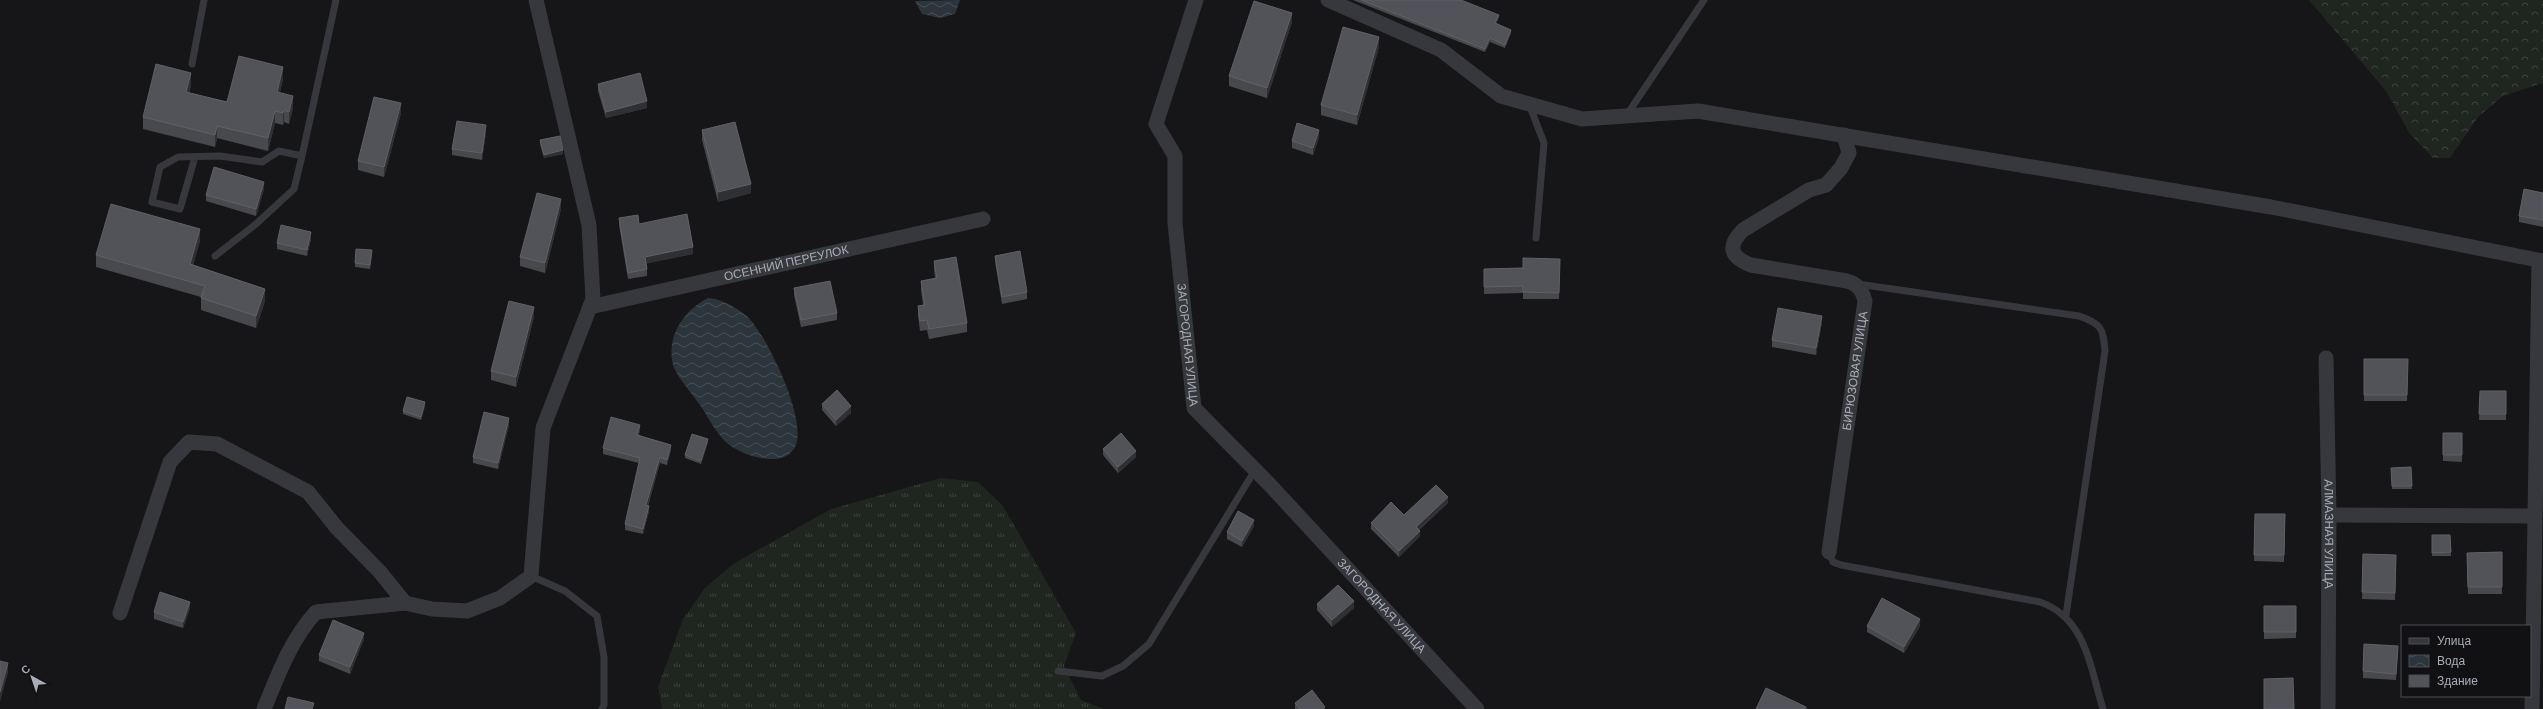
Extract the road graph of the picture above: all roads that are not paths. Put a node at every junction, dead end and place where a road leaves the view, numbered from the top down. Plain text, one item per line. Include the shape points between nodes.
1 (204, 0) edge
2 (336, 0) edge
3 (536, 0) edge
4 (1196, 0) edge
5 (1328, 0) edge
6 (1704, 0) edge
7 (192, 64) dead end
8 (1528, 104) junction
9 (1626, 116) junction
10 (1844, 135) junction
11 (302, 156) junction
12 (195, 157) junction
13 (983, 219) dead end
14 (1536, 238) dead end
15 (214, 256) dead end
16 (2541, 261) edge
17 (1856, 284) junction
18 (590, 307) junction
19 (2326, 358) dead end
20 (1255, 470) junction
21 (2329, 515) junction
22 (2535, 516) junction
23 (1829, 552) joint
24 (531, 576) junction
25 (405, 603) junction
26 (120, 613) dead end
27 (2066, 615) junction
28 (1058, 671) dead end
29 (264, 709) edge
30 (602, 709) edge
31 (1477, 709) edge
32 (2104, 709) edge
33 (2328, 709) edge
34 (2532, 709) edge

1 - 7 lane
2 - 11 lane
3 - 18 street via 589,225 593,299
4 - 20 street, ЗАГОРОДНАЯ УЛИЦА via 1156,124 1175,156 1175,223 1194,408
5 - 8 street via 1441,50 1501,96
6 - 9 lane
8 - 9 street via 1582,119
8 - 14 lane via 1544,142
9 - 10 street via 1698,111
10 - 16 street via 2271,207
10 - 17 street via 1849,153 1841,168 1826,185 1809,190 1743,230 1734,239 1732,248 1741,261 1751,265
11 - 12 lane via 279,151 262,162 220,156
11 - 15 lane via 294,189 256,224
12 - 12 lane via 178,157 160,168 152,202 180,209
13 - 18 street, ОСЕННИЙ ПЕРЕУЛОК
16 - 22 street
17 - 23 street, БИРЮЗОВАЯ УЛИЦА via 1863,292 1865,301
17 - 27 lane via 2079,316 2096,322 2104,332 2105,351
18 - 24 street via 543,428
19 - 21 street, АЛМАЗНАЯ УЛИЦА
20 - 28 lane via 1149,644 1123,666 1102,676
20 - 31 street, ЗАГОРОДНАЯ УЛИЦА
21 - 22 street
21 - 33 street, АЛМАЗНАЯ УЛИЦА
22 - 34 street
23 - 27 lane via 1833,562 1841,565 2040,602 2055,607
24 - 25 street via 500,598 467,611 432,609
24 - 30 lane via 565,591 597,616 604,657
25 - 26 street via 308,492 217,444 189,442 170,462
25 - 29 street via 316,612 303,626
27 - 32 lane via 2080,634

